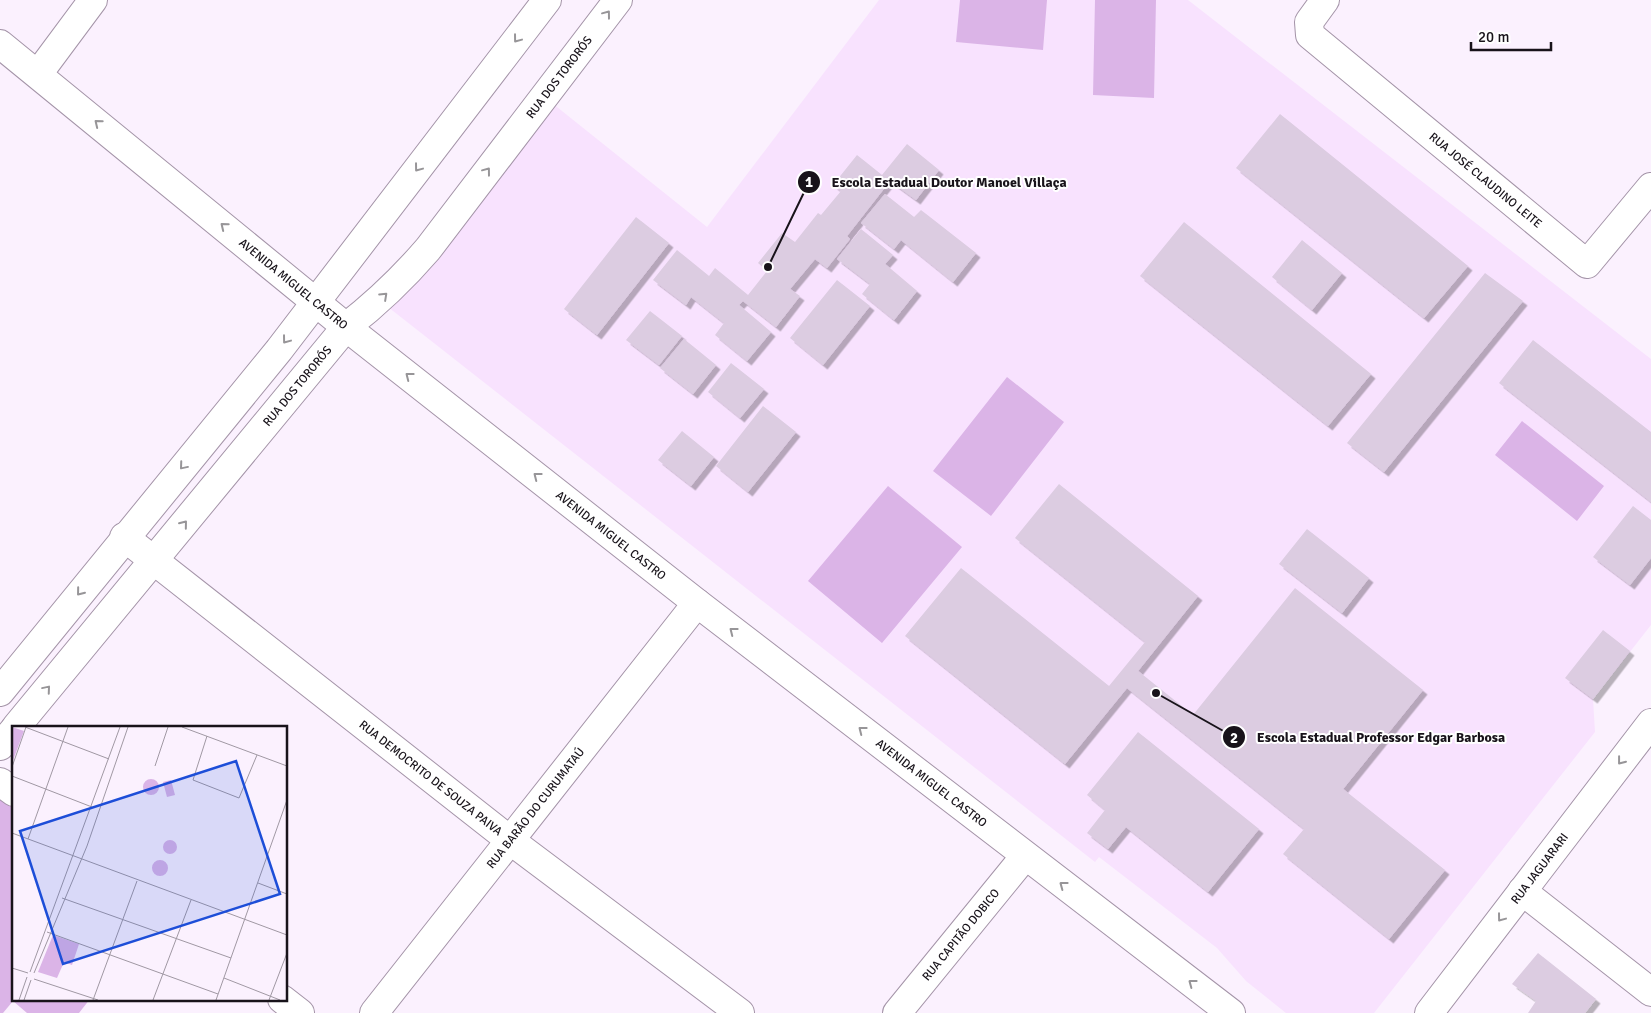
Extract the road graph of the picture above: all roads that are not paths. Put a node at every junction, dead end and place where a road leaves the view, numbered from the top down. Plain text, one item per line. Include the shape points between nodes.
1 (93, 0) edge
2 (546, 0) edge
3 (618, 0) edge
4 (1325, 0) edge
5 (0, 44) edge
6 (38, 74) junction
7 (1651, 187) edge
8 (316, 301) junction
9 (346, 327) junction
10 (124, 537) junction
11 (153, 561) junction
12 (697, 603) junction
13 (0, 692) edge
14 (1651, 723) edge
15 (17, 726) edge
16 (12, 732) edge
17 (0, 746) edge
18 (0, 782) edge
19 (12, 791) edge
20 (511, 841) junction
21 (1025, 856) junction
22 (1522, 891) junction
23 (1651, 992) edge
24 (283, 1000) edge
25 (300, 1013) edge
26 (374, 1013) edge
27 (740, 1013) edge
28 (897, 1013) edge
29 (1231, 1013) edge
30 (1429, 1013) edge

1 - 6 street
2 -> 8 street
9 -> 3 street, RUA DOS TORORÓS via 405,276
4 - 7 street, RUA JOSÉ CLAUDINO LEITE via 1309,22 1310,34 1587,264
5 - 6 street, AVENIDA MIGUEL CASTRO
8 -> 6 street, AVENIDA MIGUEL CASTRO
8 - 9 street, AVENIDA MIGUEL CASTRO
8 -> 10 street
11 -> 9 street, RUA DOS TORORÓS
12 -> 9 street, AVENIDA MIGUEL CASTRO
10 - 11 street, RUA DEMOCRITO DE SOUZA PAIVA
10 -> 13 street
15 -> 11 street, RUA DOS TORORÓS
11 - 20 street, RUA DEMOCRITO DE SOUZA PAIVA
12 - 20 street, RUA BARÃO DO CURUMATAÚ
21 -> 12 street, AVENIDA MIGUEL CASTRO
14 -> 22 street, RUA JAGUARARI
16 - 17 street
18 - 19 street
20 - 26 street, RUA BARÃO DO CURUMATAÚ
20 - 27 street, RUA DEMOCRITO DE SOUZA PAIVA
21 - 28 street, RUA CAPITÃO DOBICO
29 -> 21 street, AVENIDA MIGUEL CASTRO
22 - 23 street
22 -> 30 street, RUA JAGUARARI
24 - 25 street

